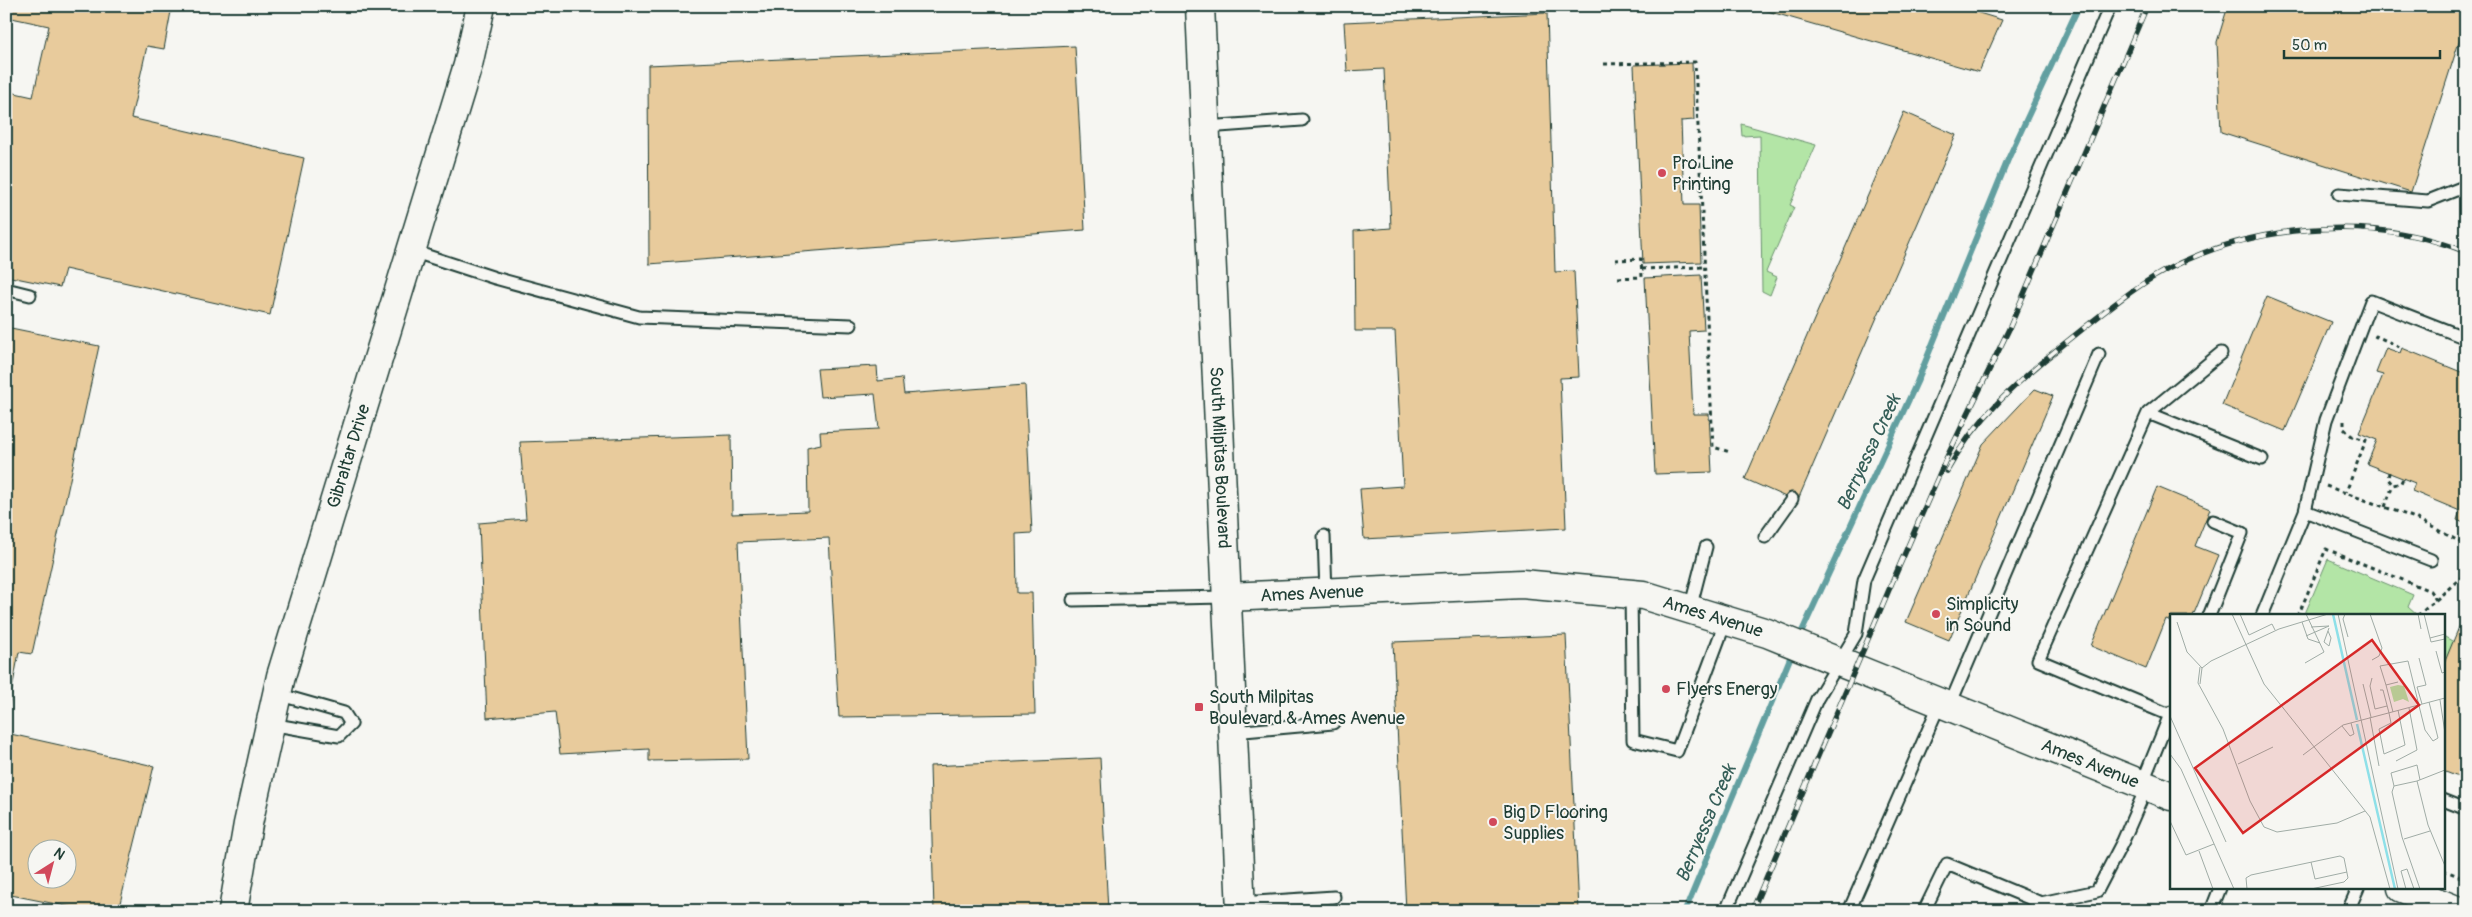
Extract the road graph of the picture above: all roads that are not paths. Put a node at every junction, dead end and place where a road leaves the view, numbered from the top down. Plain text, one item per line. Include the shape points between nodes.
1 (481, 6) edge
2 (1200, 6) edge
3 (2110, 6) edge
4 (1302, 120) dead end
5 (1206, 126) junction
6 (2466, 186) edge
7 (2339, 194) dead end
8 (412, 251) junction
9 (6, 289) edge
10 (30, 294) dead end
11 (851, 325) dead end
12 (2466, 338) edge
13 (2221, 353) dead end
14 (2099, 354) dead end
15 (2148, 413) junction
16 (2262, 458) dead end
17 (1792, 499) dead end
18 (2304, 511) junction
19 (2213, 521) dead end
20 (1324, 536) dead end
21 (1765, 537) dead end
22 (1706, 547) dead end
23 (2431, 560) dead end
24 (1326, 592) junction
25 (1631, 594) junction
26 (1226, 597) junction
27 (1073, 600) dead end
28 (1690, 609) junction
29 (2210, 614) edge
30 (2263, 614) edge
31 (1726, 620) junction
32 (1835, 660) junction
33 (277, 694) junction
34 (1945, 705) junction
35 (2170, 714) edge
36 (1333, 722) dead end
37 (270, 724) junction
38 (1233, 732) junction
39 (2153, 789) edge
40 (2444, 800) edge
41 (2466, 809) edge
42 (2219, 890) edge
43 (2357, 890) edge
44 (2407, 890) edge
45 (1334, 897) dead end
46 (1241, 907) edge
47 (233, 911) edge
48 (1726, 911) edge
49 (1849, 911) edge
50 (1924, 911) edge
51 (2211, 911) edge
52 (2348, 911) edge
53 (2458, 911) edge

1 - 8 street, Gibraltar Drive via 468,65
2 - 5 street, South Milpitas Boulevard
3 - 32 lane via 1864,580 1856,634
4 - 5 lane
5 - 26 street, South Milpitas Boulevard
6 - 7 lane via 2428,201
8 - 11 lane via 495,278 639,317
8 - 33 street, Gibraltar Drive
9 - 10 lane
12 - 18 lane via 2371,301 2326,420
13 - 15 lane
14 - 34 lane
15 - 16 lane
15 - 35 lane via 2038,660
17 - 21 lane
18 - 23 lane
18 - 30 lane
19 - 29 lane via 2242,533
20 - 24 lane
22 - 28 lane
24 - 25 street, Ames Avenue via 1522,584
24 - 26 street, Ames Avenue
25 - 28 street, Ames Avenue
25 - 31 lane via 1633,740 1676,752
26 - 27 lane
26 - 38 street, South Milpitas Boulevard
28 - 31 street, Ames Avenue
31 - 32 street, Ames Avenue via 1767,632
32 - 34 street, Ames Avenue
32 - 48 lane
33 - 37 street, Gibraltar Drive
33 - 37 lane via 344,713 351,724 339,736
34 - 39 street, Ames Avenue
34 - 49 lane
35 - 39 lane
36 - 38 lane
37 - 47 street, Gibraltar Drive
38 - 46 street, South Milpitas Boulevard
39 - 50 lane via 2097,891 2041,903 1947,864
40 - 41 lane
42 - 51 lane
43 - 52 lane
44 - 53 street
45 - 46 lane

